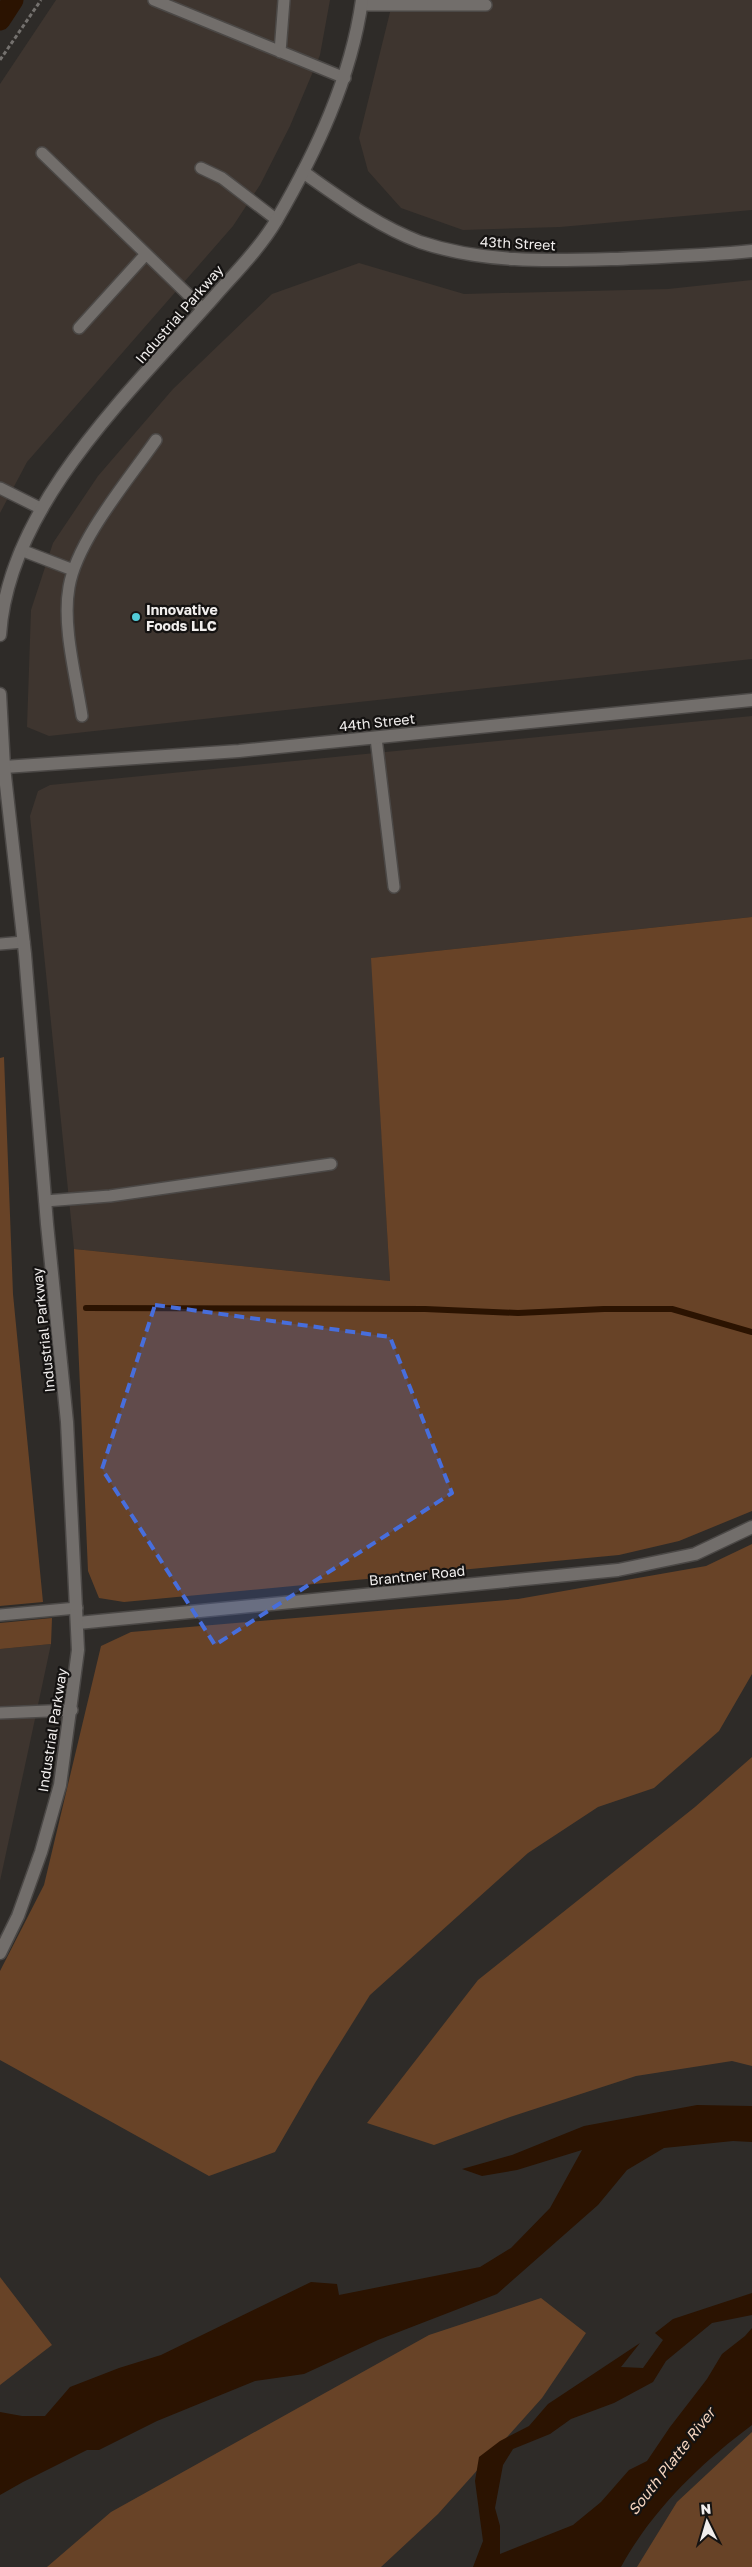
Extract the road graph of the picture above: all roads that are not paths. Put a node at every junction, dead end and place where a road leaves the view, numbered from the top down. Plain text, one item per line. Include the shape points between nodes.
1 (154, 0) edge
2 (284, 0) edge
3 (362, 2) edge
4 (486, 5) dead end
5 (280, 52) junction
6 (345, 78) junction
7 (42, 154) dead end
8 (202, 168) dead end
9 (303, 172) junction
10 (276, 220) junction
11 (752, 251) edge
12 (146, 254) junction
13 (203, 309) junction
14 (79, 328) dead end
15 (156, 440) dead end
16 (0, 488) edge
17 (42, 509) junction
18 (20, 550) junction
19 (73, 570) junction
20 (0, 635) edge
21 (0, 694) edge
22 (752, 700) edge
23 (82, 716) dead end
24 (0, 718) edge
25 (376, 738) junction
26 (4, 768) junction
27 (5, 814) edge
28 (394, 887) dead end
29 (24, 942) junction
30 (0, 944) edge
31 (331, 1164) dead end
32 (45, 1201) junction
33 (752, 1528) edge
34 (78, 1608) junction
35 (0, 1615) edge
36 (78, 1623) junction
37 (72, 1710) junction
38 (0, 1713) edge
39 (0, 1954) edge

1 - 5 lane
2 - 5 lane
3 - 4 lane
3 - 6 street, Industrial Parkway
5 - 6 lane
6 - 9 street, Industrial Parkway
7 - 12 lane
8 - 10 lane via 222,178
9 - 10 street, Industrial Parkway
9 - 11 street, 43th Street via 381,224 419,241 494,259 532,261 707,256
10 - 13 street, Industrial Parkway
12 - 13 lane
12 - 14 lane
13 - 17 street, Industrial Parkway via 79,453
15 - 19 lane via 98,522
16 - 17 lane
17 - 18 street, Industrial Parkway
18 - 19 lane
18 - 20 street, Industrial Parkway via 5,596
19 - 23 lane via 68,589 68,612
21 - 24 street, Industrial Parkway
22 - 25 street, 44th Street
24 - 26 street, Industrial Parkway
25 - 26 street, 44th Street
25 - 28 lane
26 - 27 street, Industrial Parkway
27 - 29 street, Industrial Parkway
29 - 30 lane
29 - 32 street, Industrial Parkway
31 - 32 lane via 110,1196
32 - 34 street, Industrial Parkway via 67,1422
33 - 36 street, Brantner Road via 695,1554 618,1570
34 - 35 lane
34 - 36 street, Industrial Parkway
36 - 37 street, Industrial Parkway
37 - 38 lane
37 - 39 street, Industrial Parkway via 60,1785 41,1852 18,1916

